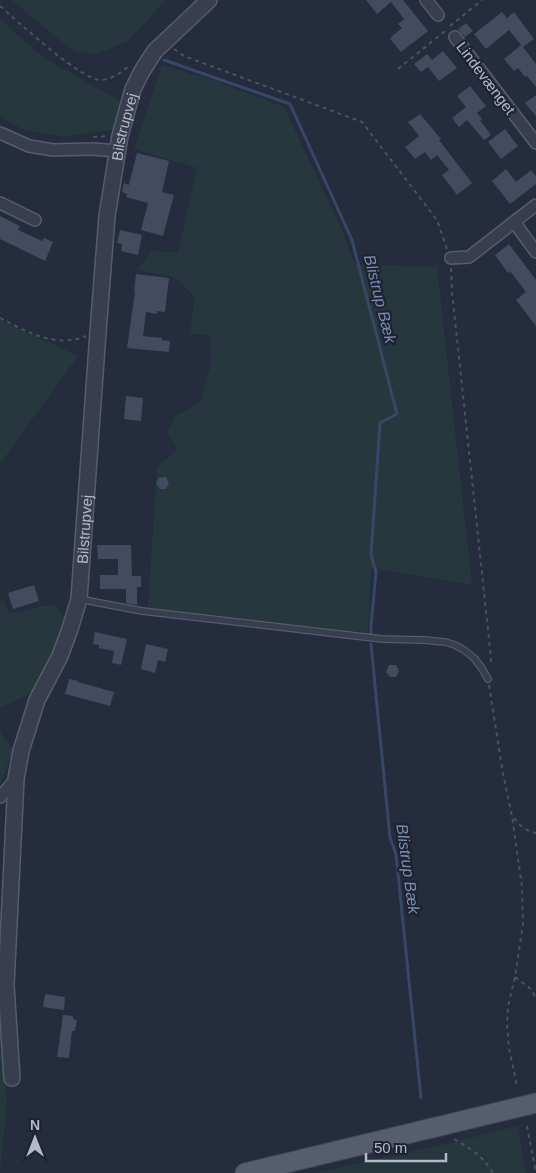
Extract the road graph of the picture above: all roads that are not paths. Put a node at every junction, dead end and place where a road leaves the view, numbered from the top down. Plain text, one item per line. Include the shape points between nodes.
1 (208, 0) edge
2 (426, 0) edge
3 (438, 15) dead end
4 (455, 37) dead end
5 (0, 133) edge
6 (536, 143) edge
7 (118, 151) junction
8 (0, 203) edge
9 (536, 205) edge
10 (35, 220) dead end
11 (514, 222) junction
12 (536, 252) edge
13 (451, 258) road end
14 (79, 599) junction
15 (488, 679) road end
16 (16, 779) junction
17 (0, 797) edge
18 (12, 1078) dead end
19 (536, 1102) edge
20 (245, 1173) edge

1 - 7 street, Bilstrupvej via 155,51 142,71 132,89
2 - 3 street
4 - 6 street, Lindevænget
5 - 7 street via 29,146 53,150
7 - 14 street, Bilstrupvej via 107,216
8 - 10 street
9 - 11 street
11 - 12 street
11 - 13 street via 469,257
14 - 15 lane via 142,611 382,639 445,642 474,658
14 - 16 street, Bilstrupvej via 60,656 37,700
16 - 17 street
16 - 18 street, Bilstrupvej via 6,985
19 - 20 main road

